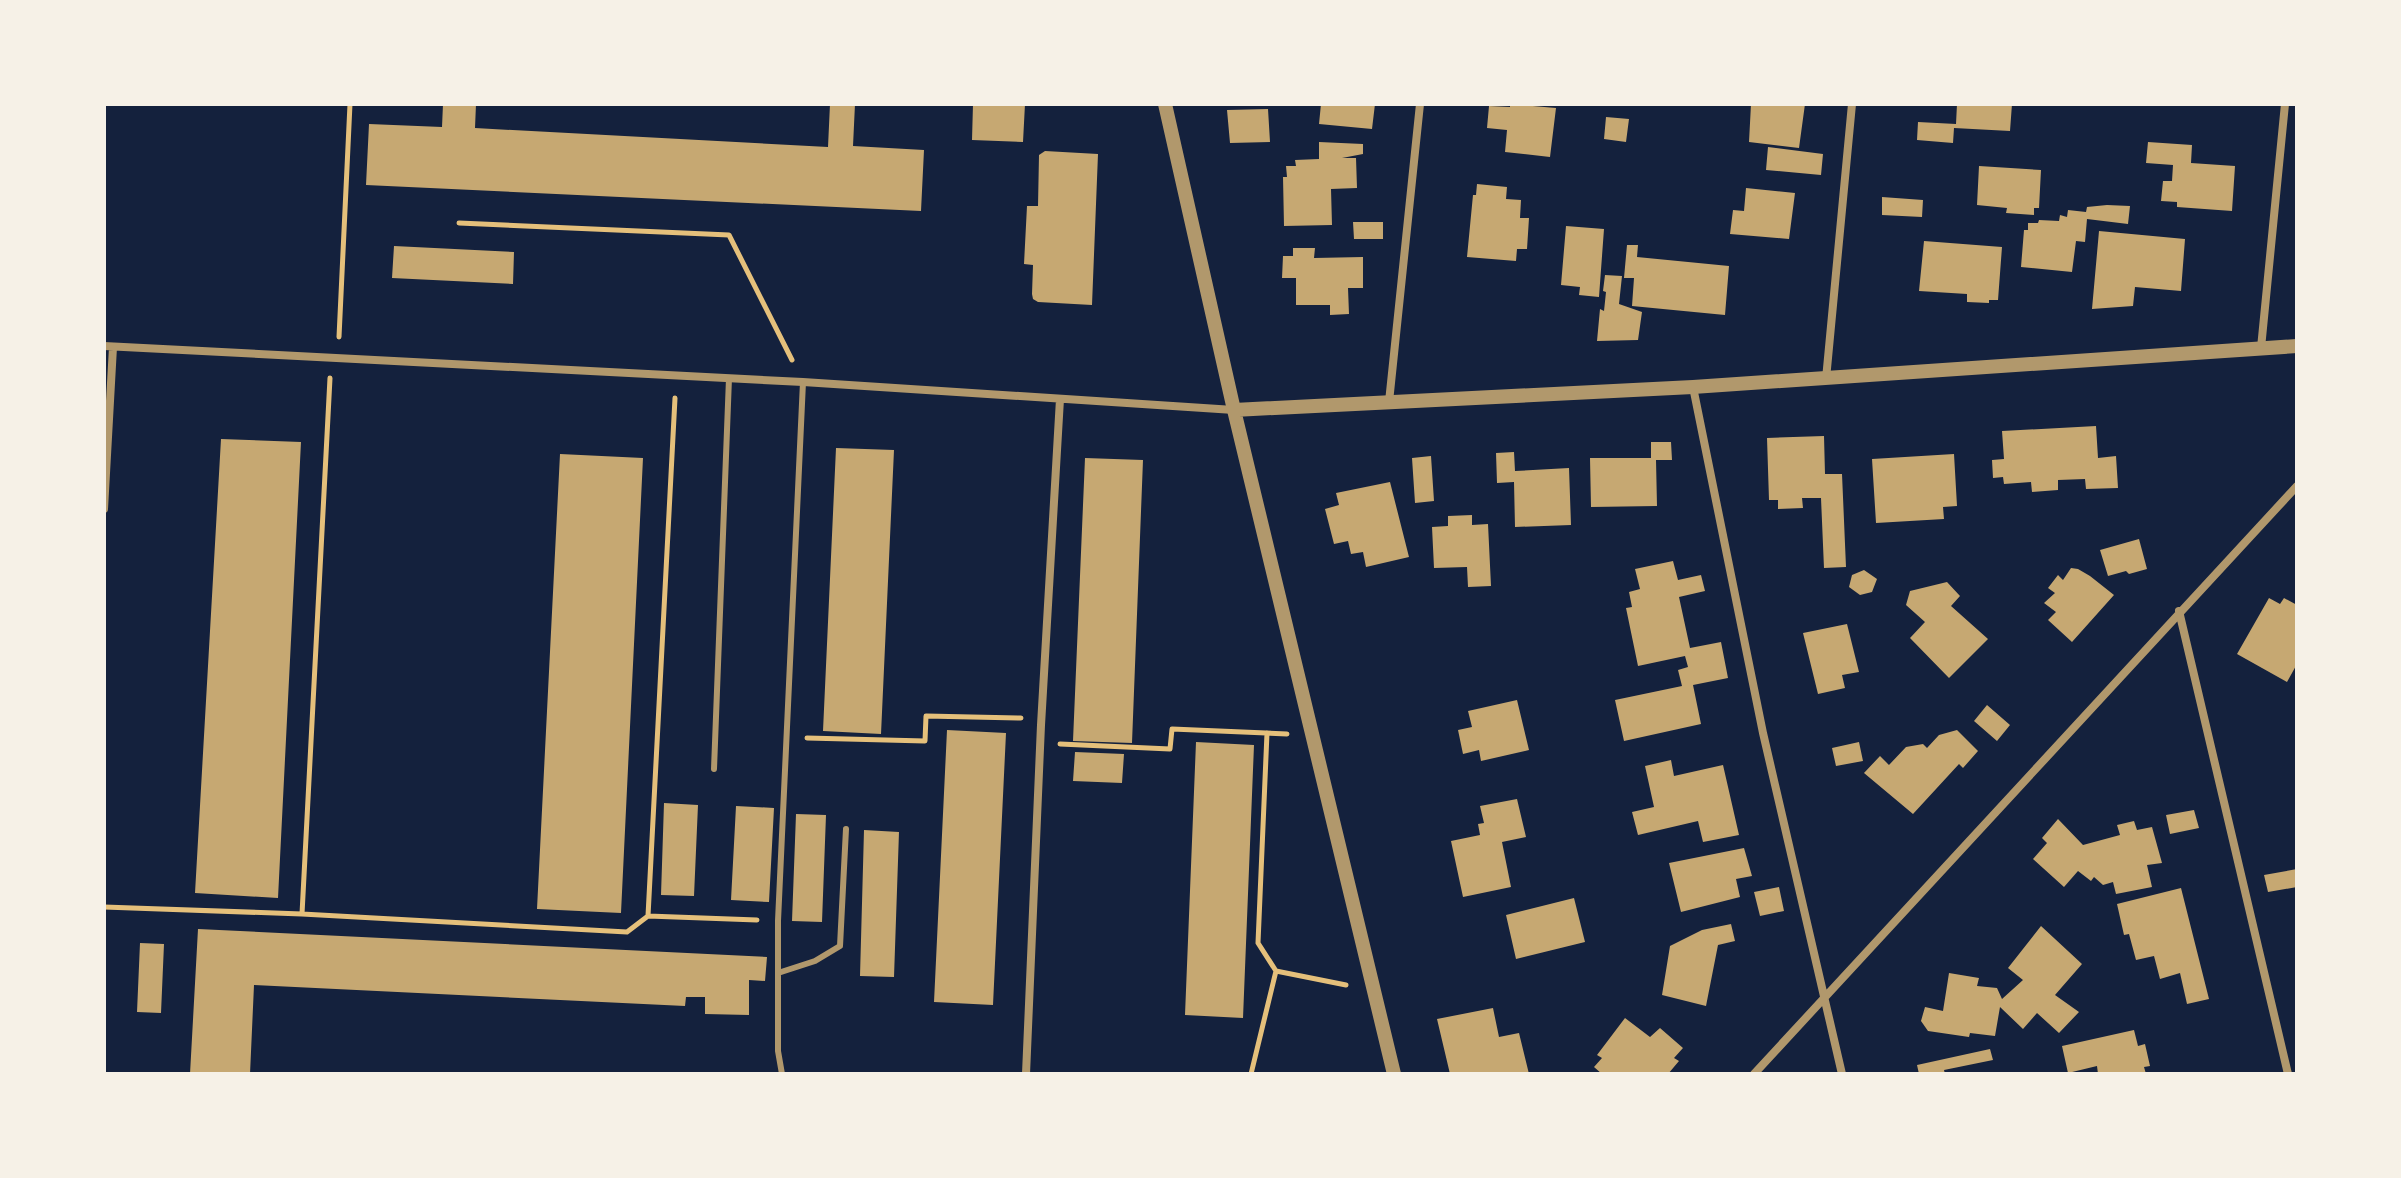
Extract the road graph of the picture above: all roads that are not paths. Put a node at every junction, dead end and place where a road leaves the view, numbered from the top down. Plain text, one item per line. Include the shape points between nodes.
1 (1165, 104) edge
2 (1420, 104) edge
3 (1852, 104) edge
4 (2285, 104) edge
5 (108, 346) edge
6 (2297, 346) edge
7 (2261, 348) junction
8 (729, 378) junction
9 (1826, 379) junction
10 (803, 382) junction
11 (1693, 387) junction
12 (1060, 399) junction
13 (1389, 402) junction
14 (1234, 410) junction
15 (2297, 486) edge
16 (104, 509) edge
17 (2179, 611) junction
18 (714, 769) dead end
19 (846, 829) dead end
20 (778, 973) junction
21 (1825, 997) junction
22 (782, 1074) edge
23 (1026, 1074) edge
24 (1394, 1074) edge
25 (1754, 1074) edge
26 (1842, 1074) edge
27 (2288, 1074) edge

1 - 14 street
2 - 13 street
3 - 9 street
4 - 7 street
5 - 8 street
5 - 16 street
6 - 7 street
7 - 9 street
8 - 10 street
8 - 18 lane
9 - 11 street
10 - 12 street
10 - 20 lane
11 - 13 street
11 - 21 street via 1763,733
12 - 14 street
12 - 23 street
13 - 14 street
14 - 24 street
15 - 17 street
17 - 21 street
17 - 27 street
19 - 20 lane via 840,946
20 - 22 lane
21 - 25 street
21 - 26 street

